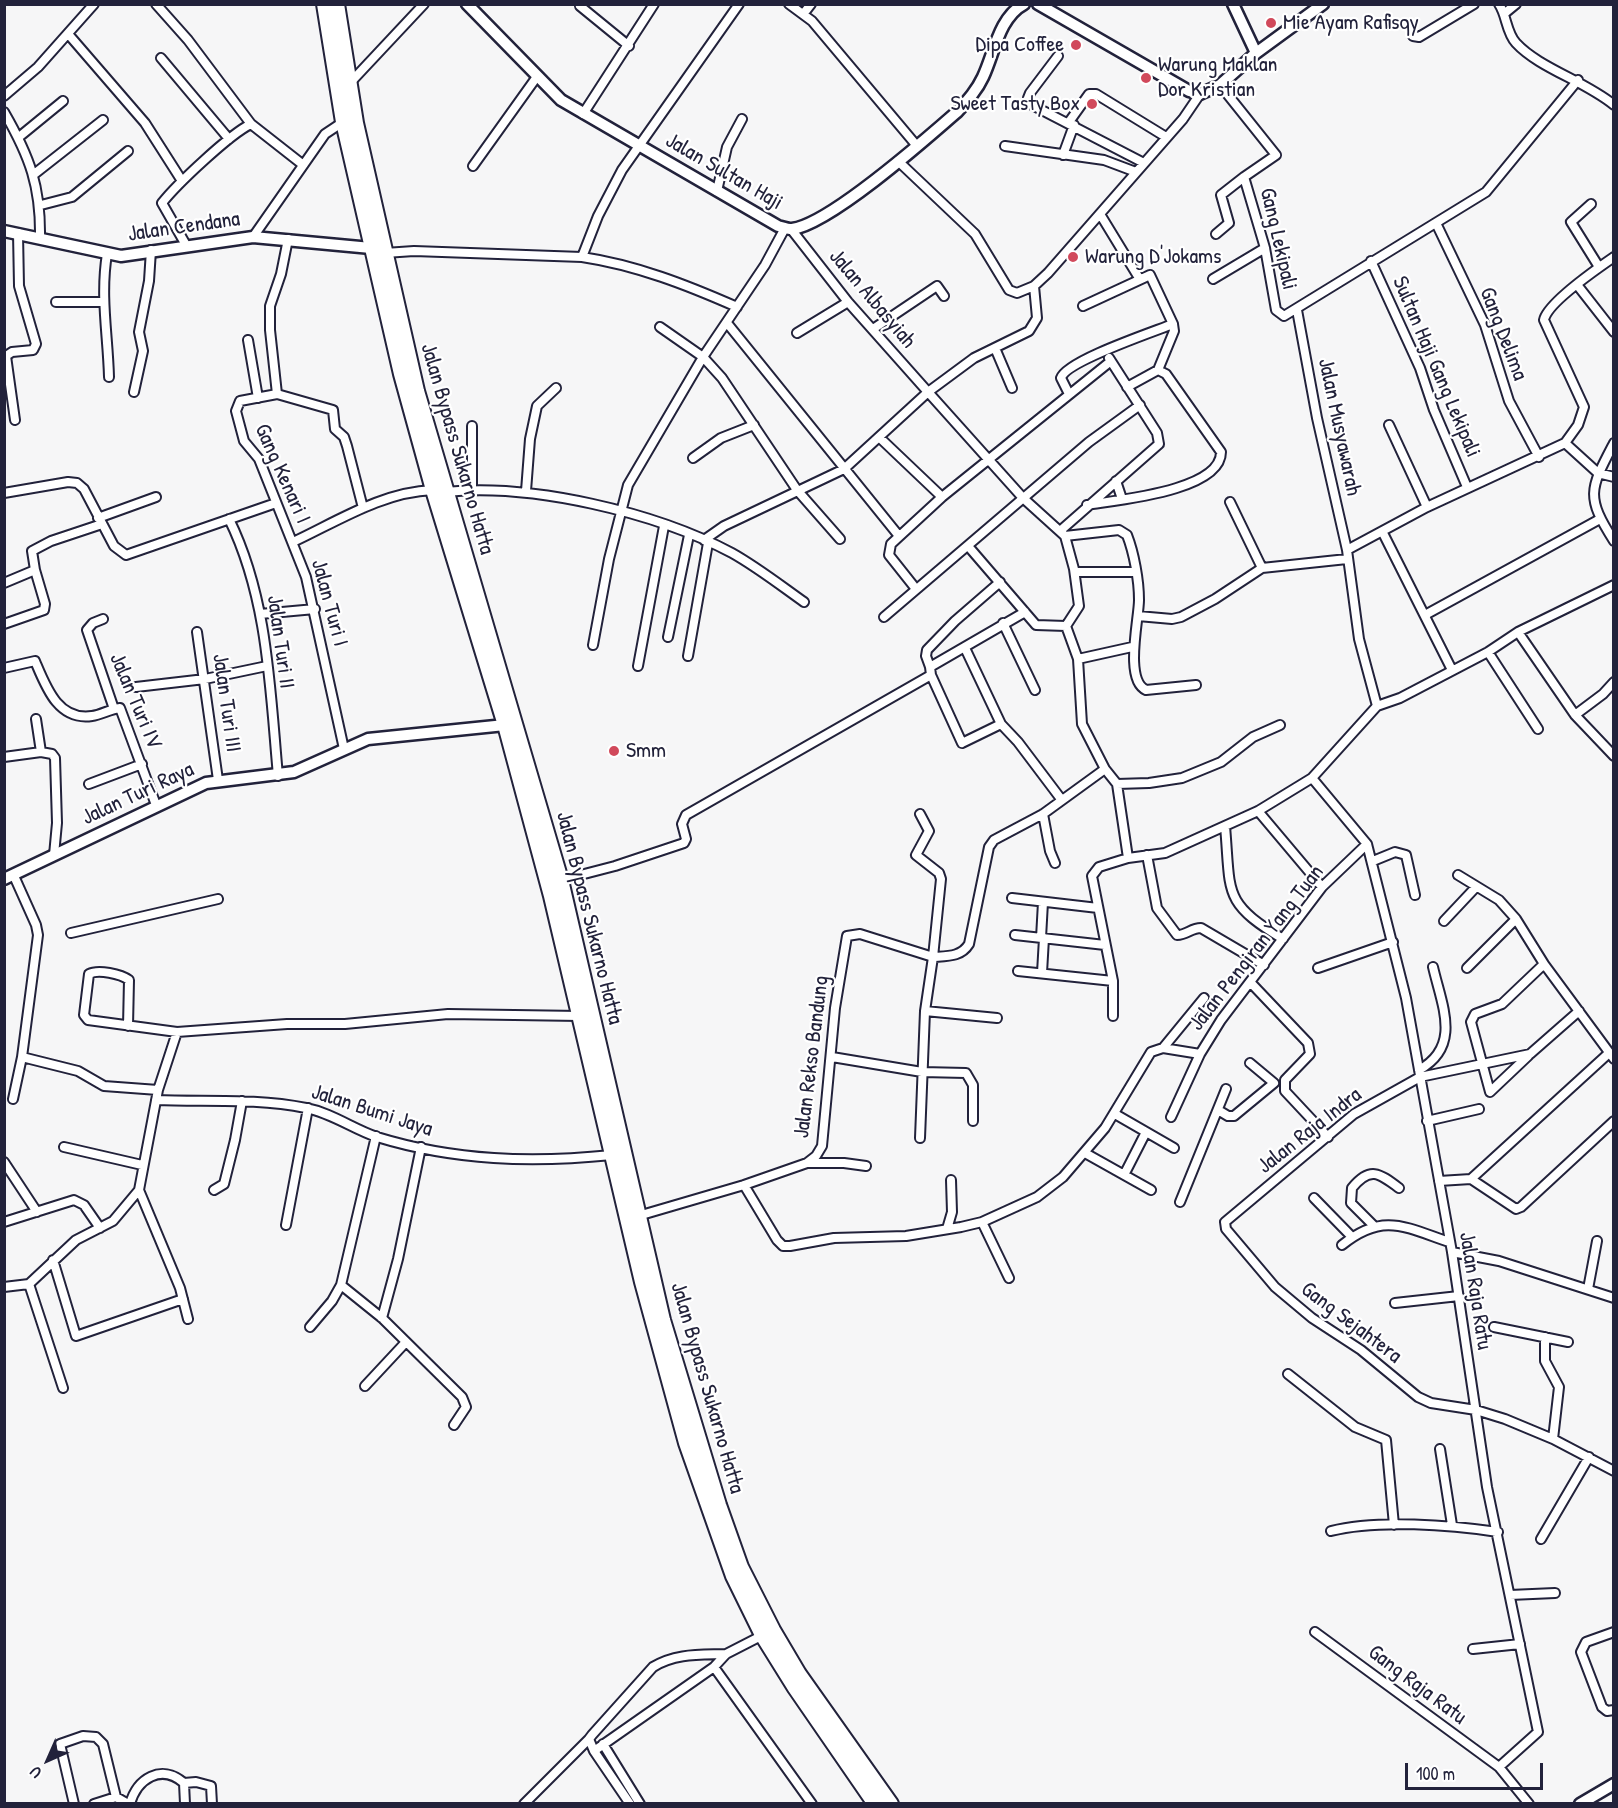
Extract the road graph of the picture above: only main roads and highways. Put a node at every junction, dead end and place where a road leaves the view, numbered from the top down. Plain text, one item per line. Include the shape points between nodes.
1 (324, 4) edge
2 (337, 4) edge
3 (439, 491) junction
4 (768, 1633) junction
5 (875, 1803) edge
6 (891, 1803) edge

1 - 3 highway, Jalan Bypass Sukarno Hatta via 343,122 371,248 401,374
2 - 3 highway, Jalan Bypass Sukarno Hatta via 349,84
3 - 4 highway, Jalan Bypass Sukarno Hatta via 515,717 561,880 666,1331 719,1505
3 - 4 highway, Jalan Bypass Sukarno Hatta via 581,1016 663,1365 733,1575
4 - 5 highway, Jalan Bypass Sukarno Hatta via 795,1688
4 - 6 highway, Jalan Bypass Sukarno Hatta

